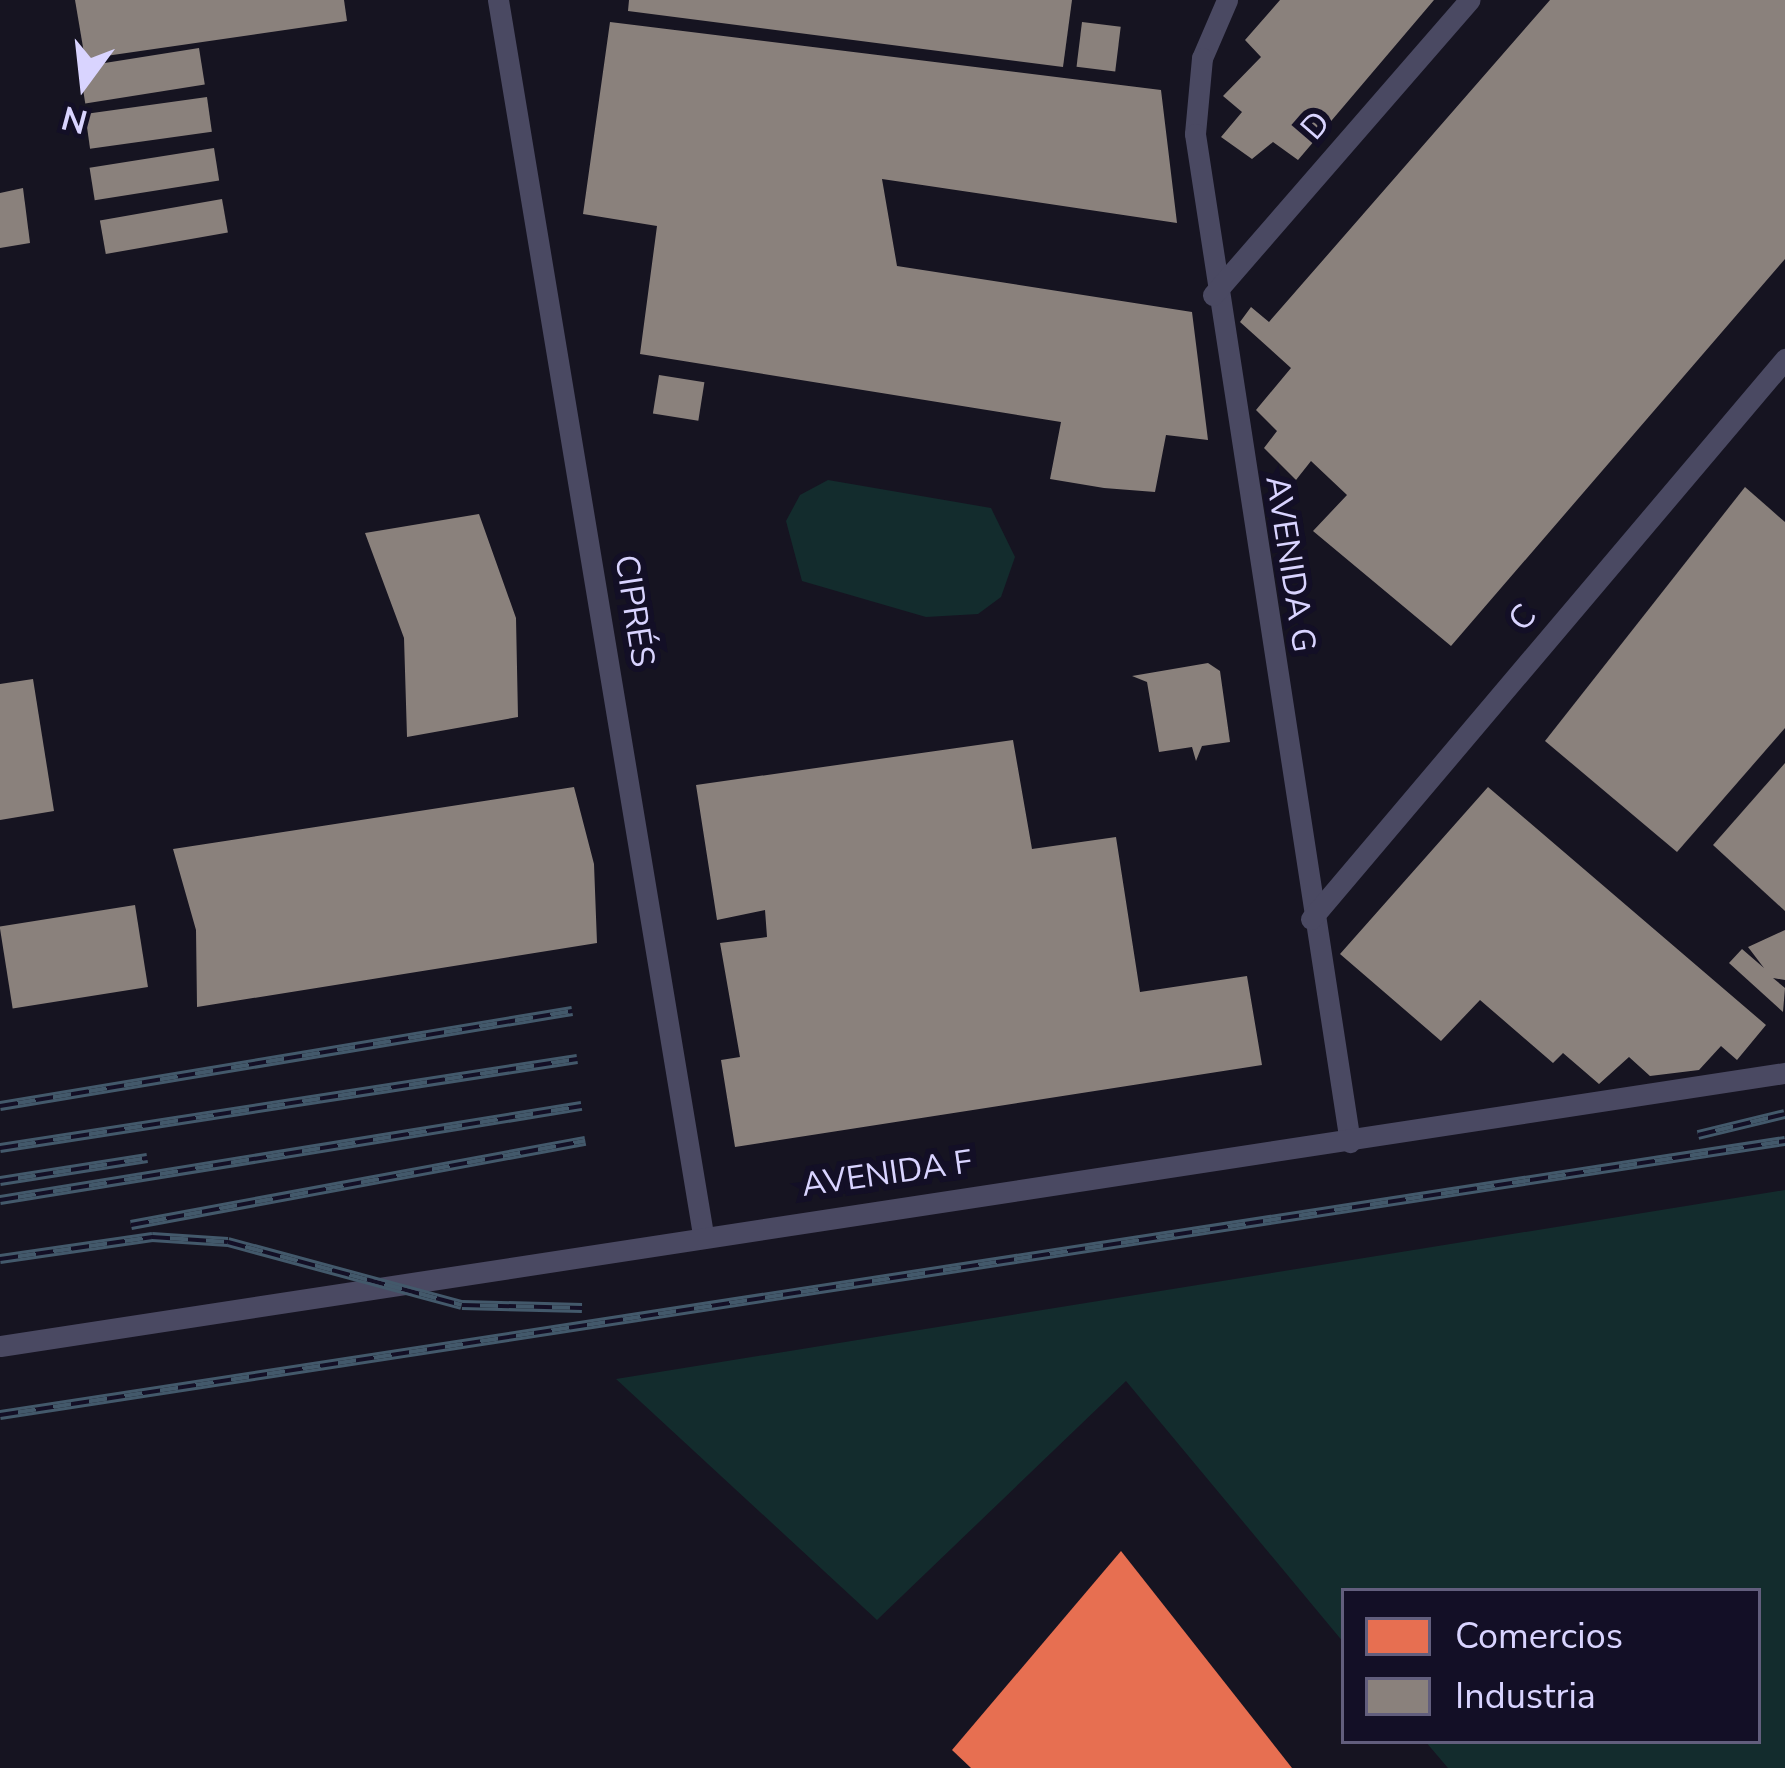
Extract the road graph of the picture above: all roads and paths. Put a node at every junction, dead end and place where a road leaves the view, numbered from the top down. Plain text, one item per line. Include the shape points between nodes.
1 (498, 0) edge
2 (1227, 0) edge
3 (1469, 0) edge
4 (1213, 295) junction
5 (1785, 359) edge
6 (1311, 920) junction
7 (1785, 1073) edge
8 (1350, 1142) junction
9 (703, 1234) junction
10 (0, 1346) edge

1 - 9 street, CIPRÉS
2 - 4 street, AVENIDA G via 1195,104
3 - 4 street, D
4 - 6 street, AVENIDA G
5 - 6 street, C
6 - 8 street, AVENIDA G
7 - 8 street, AVENIDA F
8 - 9 street, AVENIDA F
9 - 10 street, AVENIDA F

